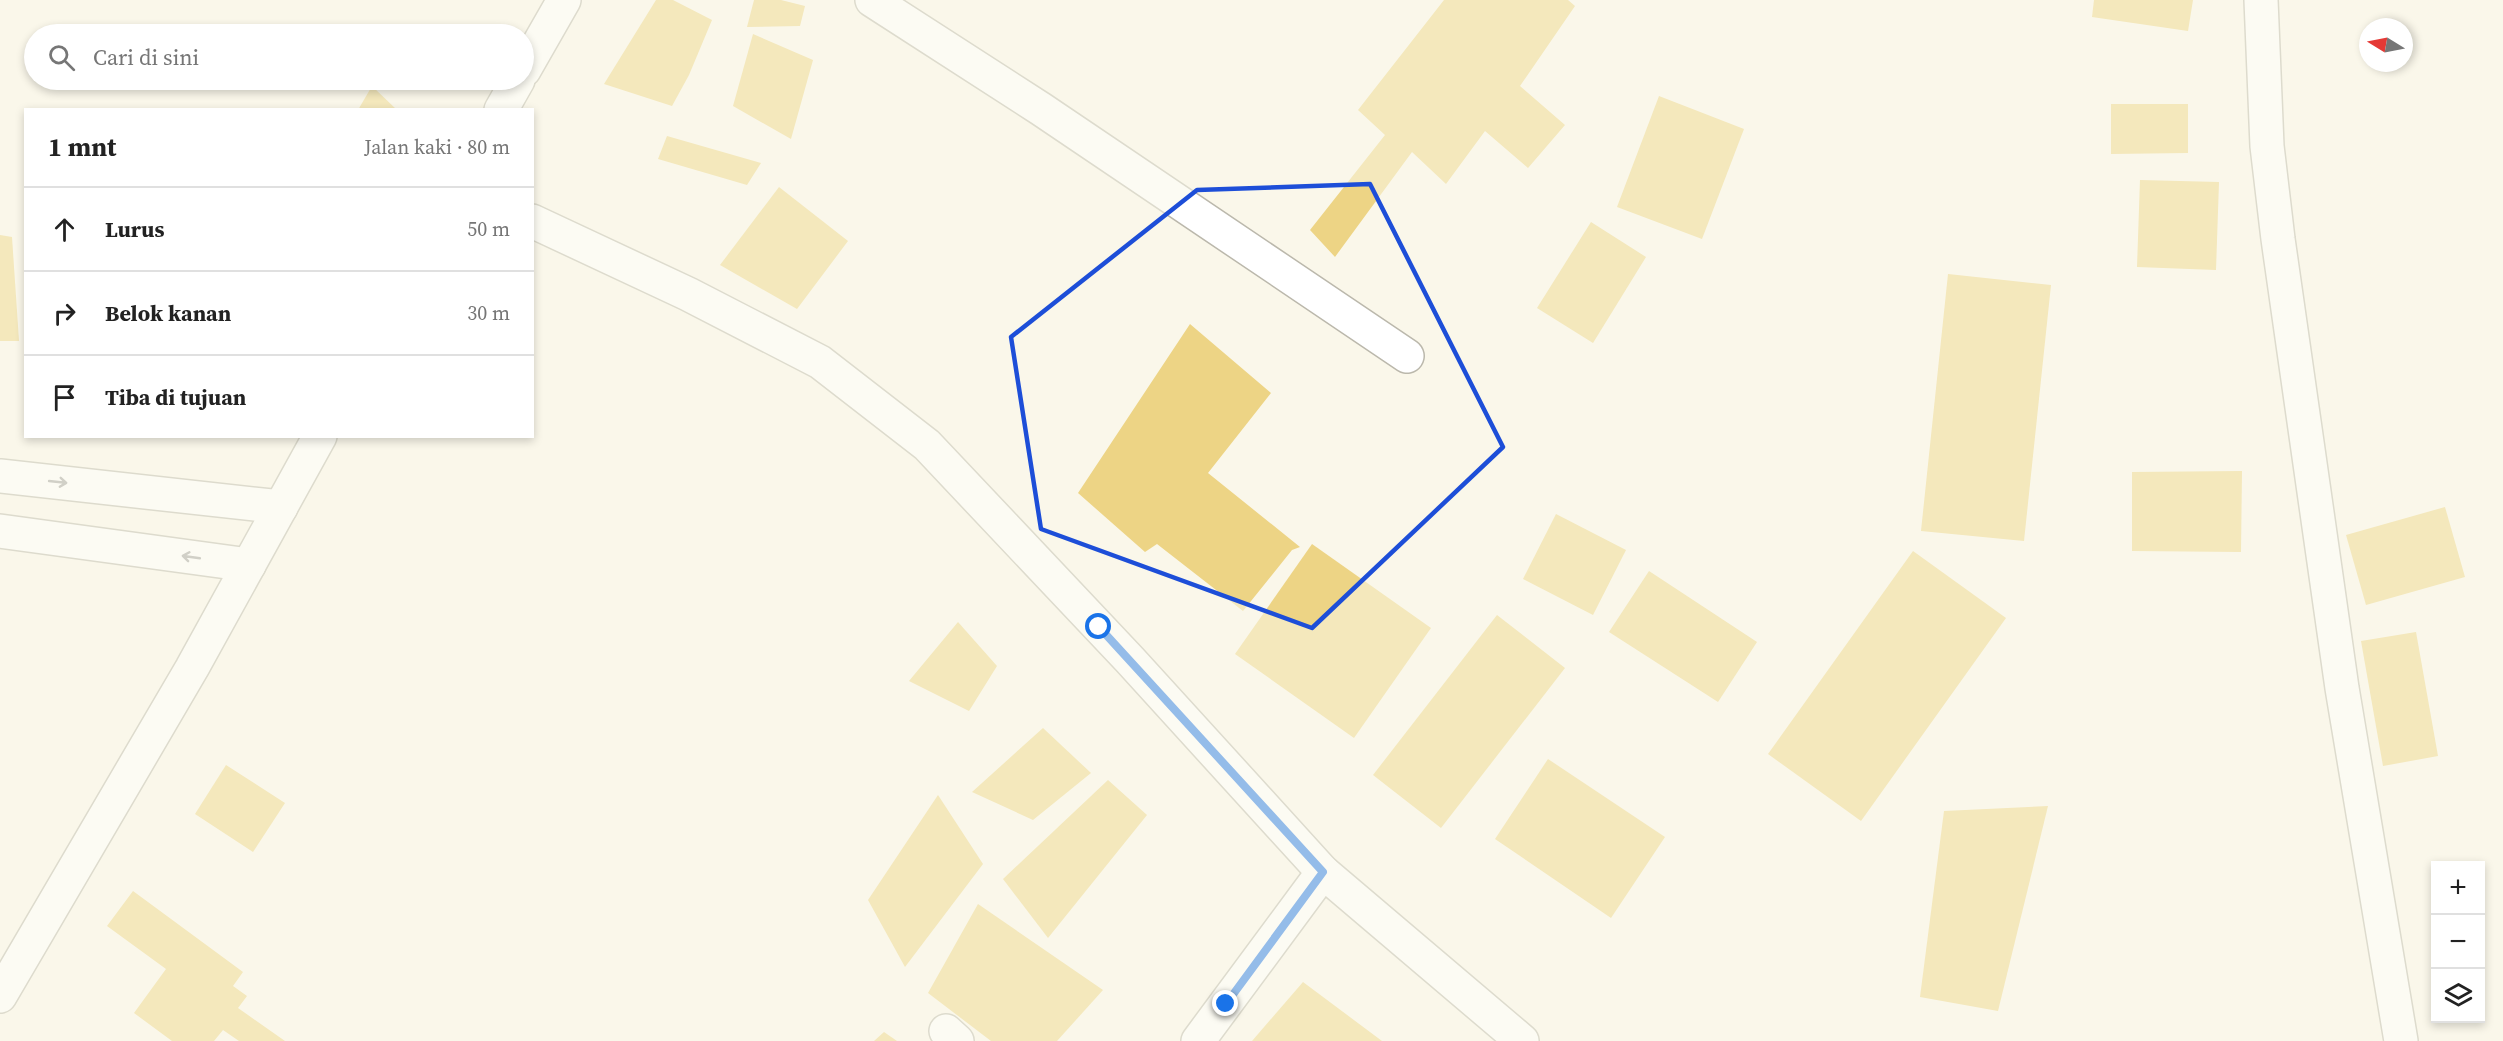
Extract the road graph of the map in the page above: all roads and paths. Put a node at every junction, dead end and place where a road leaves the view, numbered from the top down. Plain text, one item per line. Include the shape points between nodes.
1 (564, 0) edge
2 (872, 0) edge
3 (2260, 0) edge
4 (534, 52) edge
5 (512, 90) edge
6 (502, 108) edge
7 (534, 222) edge
8 (1407, 356) dead end
9 (319, 438) edge
10 (0, 476) edge
11 (281, 507) junction
12 (0, 531) edge
13 (249, 565) junction
14 (1323, 872) junction
15 (0, 996) edge
16 (1198, 1041) edge
17 (1522, 1041) edge
18 (2401, 1041) edge

1 - 4 street
2 - 8 street
3 - 18 street via 2267,146 2278,239 2342,688
5 - 6 street
7 - 14 street via 688,294 820,362 927,445
9 - 11 street
10 -> 11 street
11 - 13 street
13 -> 12 street
13 - 15 street
14 - 16 street
14 - 17 street

